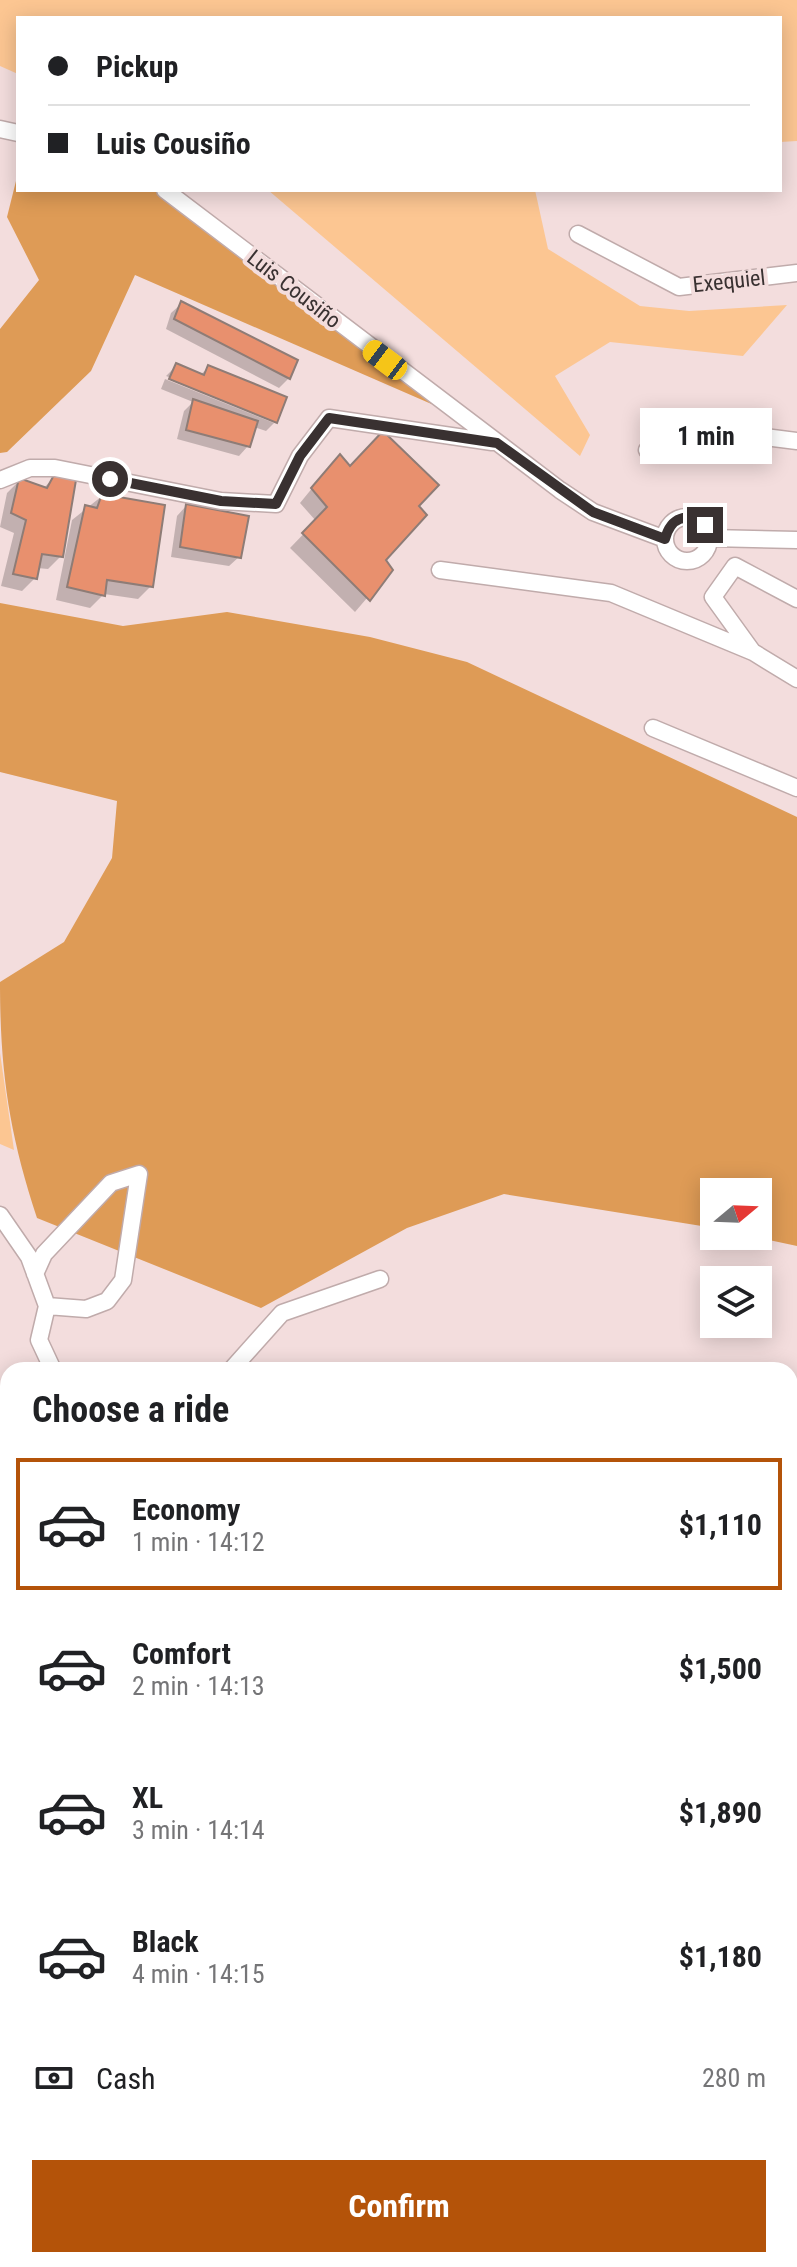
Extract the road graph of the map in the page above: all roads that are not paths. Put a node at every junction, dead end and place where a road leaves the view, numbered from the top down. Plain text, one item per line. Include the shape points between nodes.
1 (168, 192) edge
2 (578, 234) dead end
3 (797, 273) edge
4 (797, 441) edge
5 (497, 443) junction
6 (647, 450) dead end
7 (0, 480) edge
8 (710, 538) junction
9 (665, 539) junction
10 (797, 540) edge
11 (440, 570) dead end
12 (797, 599) edge
13 (753, 652) junction
14 (797, 679) edge
15 (653, 728) dead end
16 (797, 788) edge
17 (0, 1215) edge
18 (35, 1274) junction
19 (380, 1279) dead end
20 (47, 1306) junction
21 (49, 1362) edge
22 (238, 1362) edge

1 - 5 street, Luis Cousiño
2 - 3 street, Exequiel via 679,287
4 - 6 street via 725,432
5 - 7 street via 329,418 300,456 276,504 221,501 55,468 30,468
5 - 9 street, Luis Cousiño via 593,512
8 - 9 street via 705,525 693,517 679,517
8 - 9 street, Luis Cousiño via 706,551 695,560 670,553
8 - 10 street
11 - 13 street via 611,593
12 - 13 street via 735,566 713,597
13 - 14 street
15 - 16 street
17 - 18 street
18 - 20 street
18 - 20 street via 44,1254 111,1183 139,1174 123,1280 107,1301 86,1309
19 - 22 street via 282,1313
20 - 21 street via 39,1340

